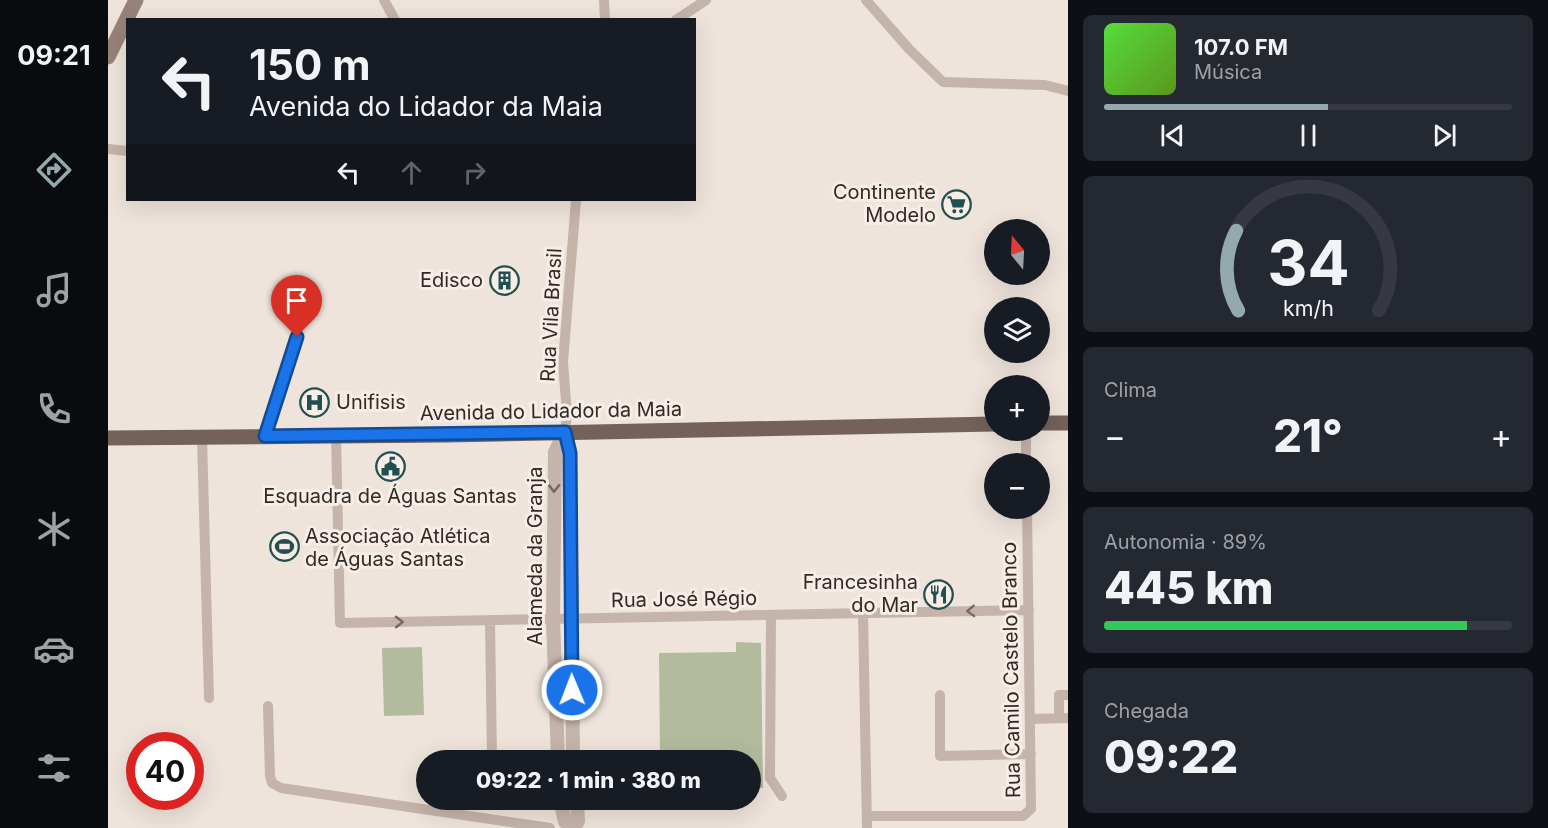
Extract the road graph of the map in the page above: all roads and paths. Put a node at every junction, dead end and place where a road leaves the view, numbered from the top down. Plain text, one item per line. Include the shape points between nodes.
1 (136, 0) edge
2 (384, 0) edge
3 (604, 0) edge
4 (706, 0) edge
5 (866, 0) edge
6 (127, 18) edge
7 (394, 18) edge
8 (605, 18) edge
9 (679, 18) edge
10 (126, 20) edge
11 (108, 57) edge
12 (1068, 91) edge
13 (108, 149) edge
14 (126, 151) edge
15 (576, 201) edge
16 (297, 337) dead end
17 (1050, 423) edge
18 (1068, 423) edge
19 (984, 424) edge
20 (565, 432) junction
21 (336, 435) junction
22 (265, 436) junction
23 (202, 437) junction
24 (108, 438) edge
25 (1027, 519) edge
26 (1029, 610) junction
27 (863, 613) junction
28 (771, 615) junction
29 (553, 619) junction
30 (490, 620) junction
31 (572, 620) junction
32 (939, 695) dead end
33 (1068, 695) edge
34 (209, 699) dead end
35 (268, 706) dead end
36 (1063, 718) edge
37 (1031, 719) junction
38 (492, 750) edge
39 (558, 750) edge
40 (573, 750) edge
41 (1031, 754) junction
42 (782, 796) dead end
43 (562, 810) edge
44 (577, 810) edge
45 (867, 816) junction
46 (940, 816) junction
47 (550, 828) edge
48 (573, 828) edge
49 (867, 828) edge
50 (940, 828) edge

1 - 6 main road
2 - 7 street
3 - 8 street
4 - 9 street
5 - 12 street via 943,82 1045,85
10 - 11 main road
13 - 14 street
15 - 20 street, Rua Vila Brasil via 562,362
16 - 22 street
17 - 18 main road
19 - 20 main road, Avenida do Lidador da Maia
20 - 21 main road, Avenida do Lidador da Maia
20 -> 29 street, Alameda da Granja via 555,452
20 - 31 street, Alameda da Granja via 570,453
21 - 22 main road, Avenida do Lidador da Maia
21 -> 30 street, Rua José Régio via 340,623
22 - 23 main road, Avenida do Lidador da Maia
23 - 24 main road, Avenida do Lidador da Maia
23 - 34 street
25 - 26 street, Rua Camilo Castelo Branco
26 -> 27 street, Rua José Régio
26 - 37 street, Rua Camilo Castelo Branco
27 - 28 street, Rua José Régio
27 - 45 street
28 - 31 street, Rua José Régio
28 - 42 street via 770,778
29 - 30 street, Rua José Régio
29 - 31 street, Rua José Régio
29 - 39 street, Alameda da Granja
30 - 38 street
31 - 40 street, Alameda da Granja
32 - 41 street via 940,756
33 - 36 street via 1059,695
35 - 47 street via 270,776 272,783 281,788
36 - 37 street
37 - 41 street, Rua Camilo Castelo Branco
41 - 46 street, Rua Camilo Castelo Branco via 1031,809 1023,816
43 - 48 street via 565,822
44 - 48 street via 578,820
45 - 46 street, Rua Camilo Castelo Branco
45 - 49 street
46 - 50 street

